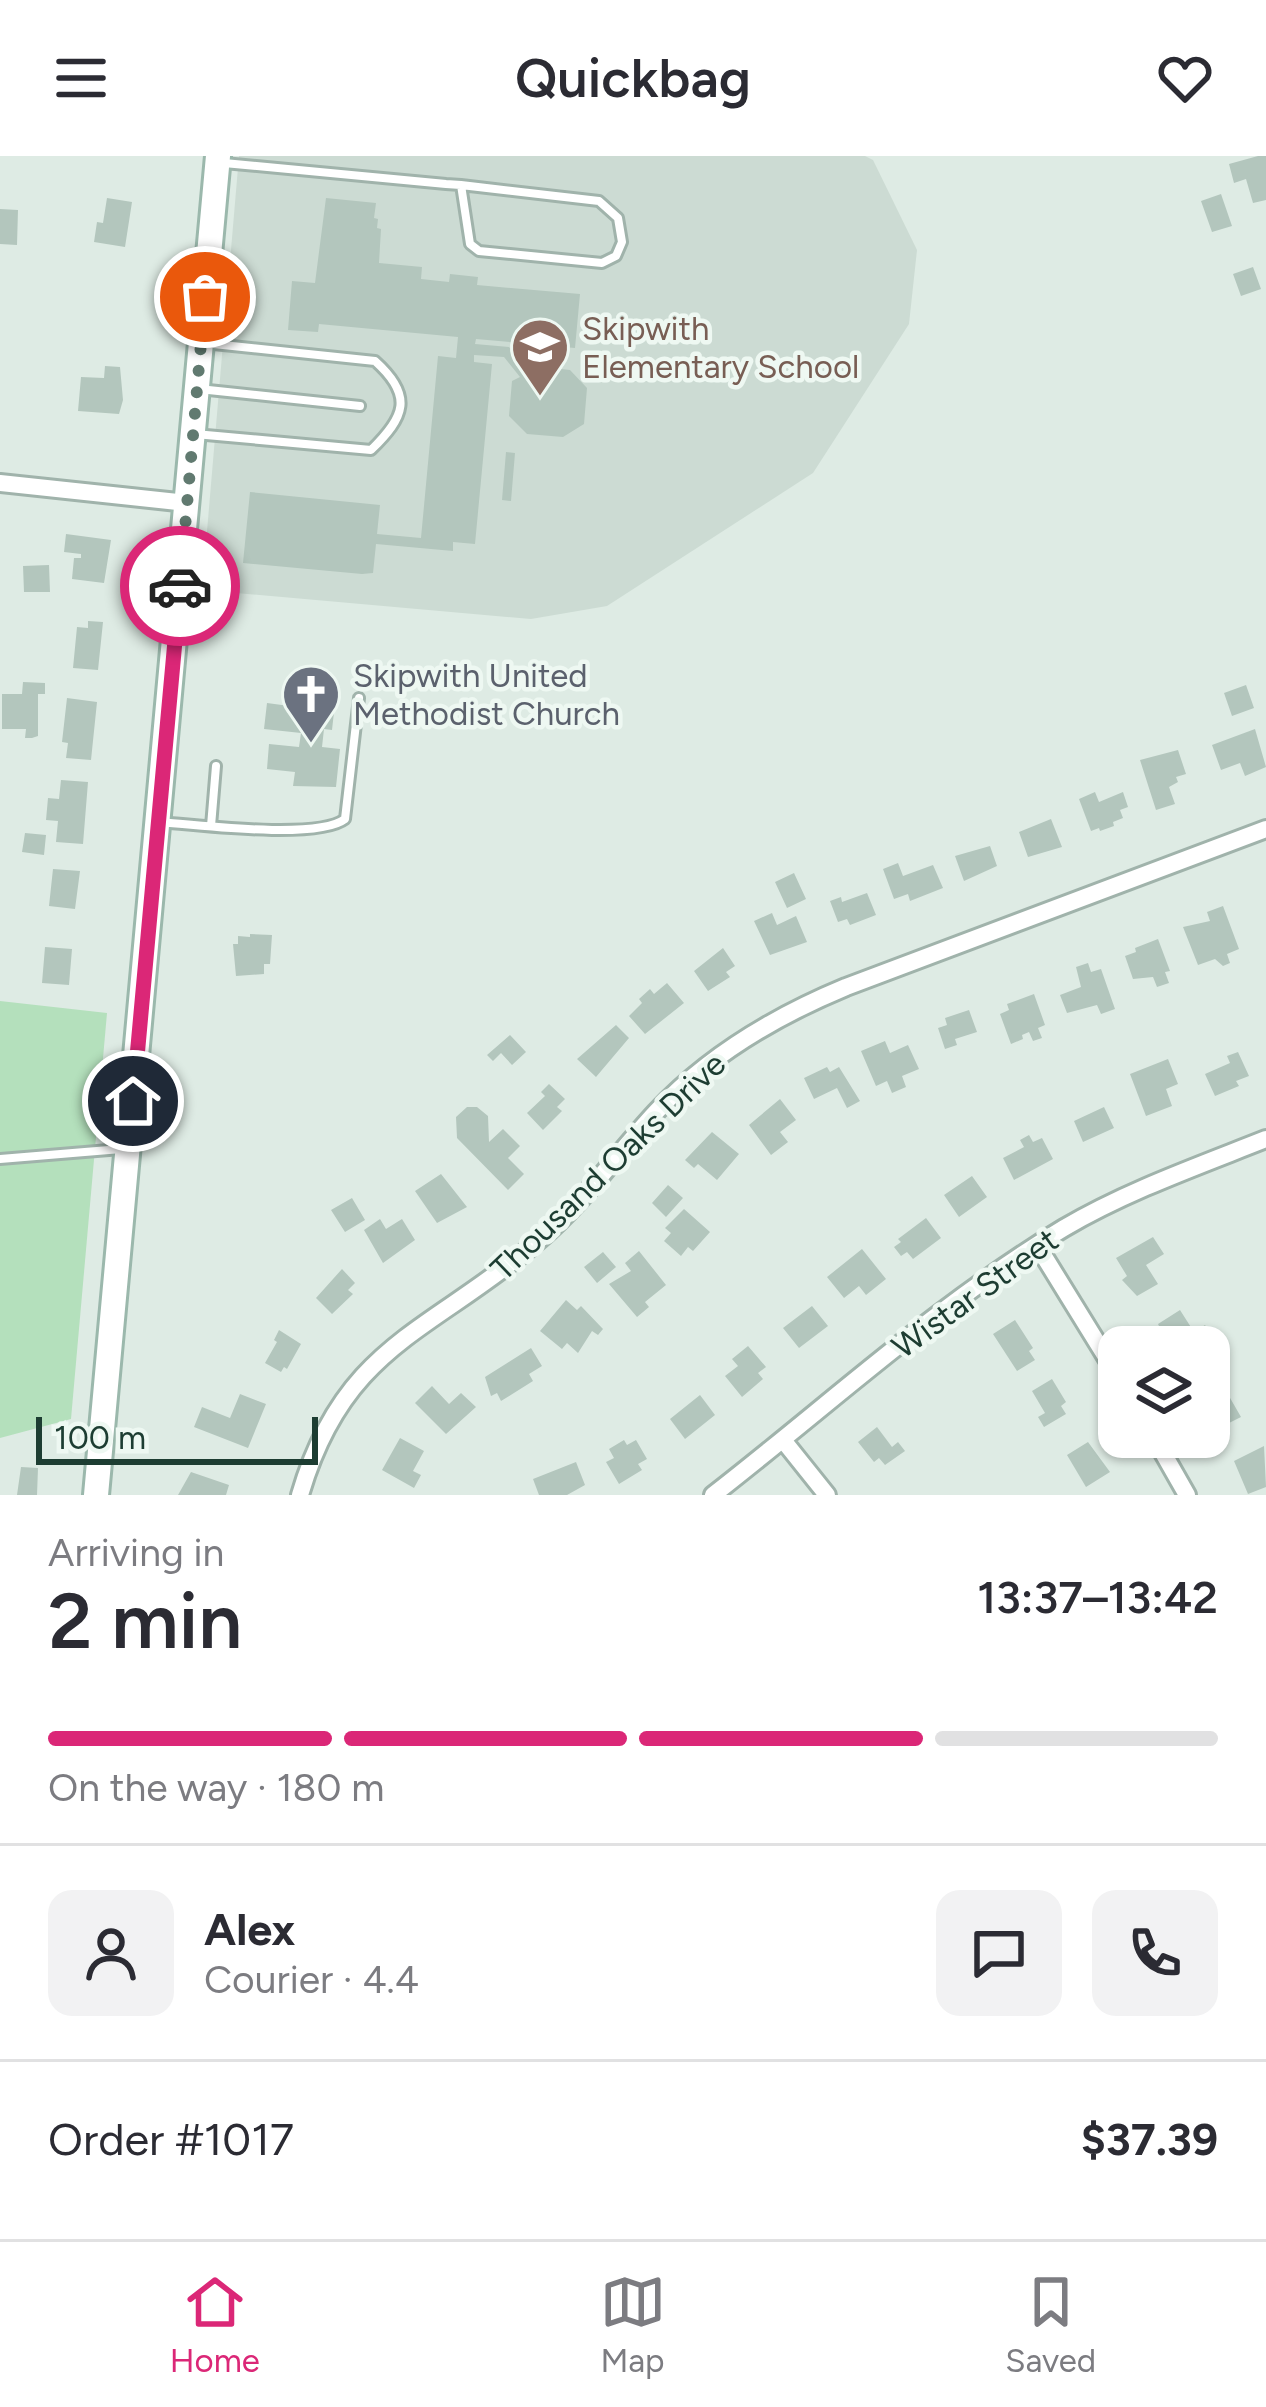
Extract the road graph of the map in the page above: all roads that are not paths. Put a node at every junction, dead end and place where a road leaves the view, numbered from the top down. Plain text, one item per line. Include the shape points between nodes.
1 (217, 159) edge
2 (461, 185) junction
3 (201, 343) junction
4 (197, 389) junction
5 (360, 406) dead end
6 (193, 434) junction
7 (0, 483) edge
8 (187, 503) junction
9 (358, 698) dead end
10 (216, 766) dead end
11 (158, 822) junction
12 (211, 826) junction
13 (1266, 829) edge
14 (1266, 1139) edge
15 (128, 1148) junction
16 (0, 1159) edge
17 (1037, 1245) junction
18 (1098, 1344) edge
19 (782, 1440) junction
20 (1166, 1458) edge
21 (97, 1495) edge
22 (300, 1495) edge
23 (712, 1495) edge
24 (827, 1495) edge
25 (1187, 1495) edge

1 - 2 lane
1 - 3 main road
2 - 2 lane via 470,244 479,250 602,263 622,242 618,218 599,200
3 - 4 main road
3 - 6 lane via 375,361 396,379 401,398 397,424 370,450
4 - 5 lane
4 - 6 main road
6 - 8 main road
7 - 8 street
8 - 11 main road
9 - 12 lane via 339,825
10 - 12 lane
11 - 12 lane
11 - 15 main road
13 - 22 street, Thousand Oaks Drive via 846,987 727,1051 659,1109 541,1239 372,1364 330,1420
14 - 17 street, Wistar Street via 1122,1198
15 - 16 lane
15 - 21 main road
17 - 18 street
17 - 19 street, Wistar Street
19 - 23 street, Wistar Street
19 - 24 street
20 - 25 street

